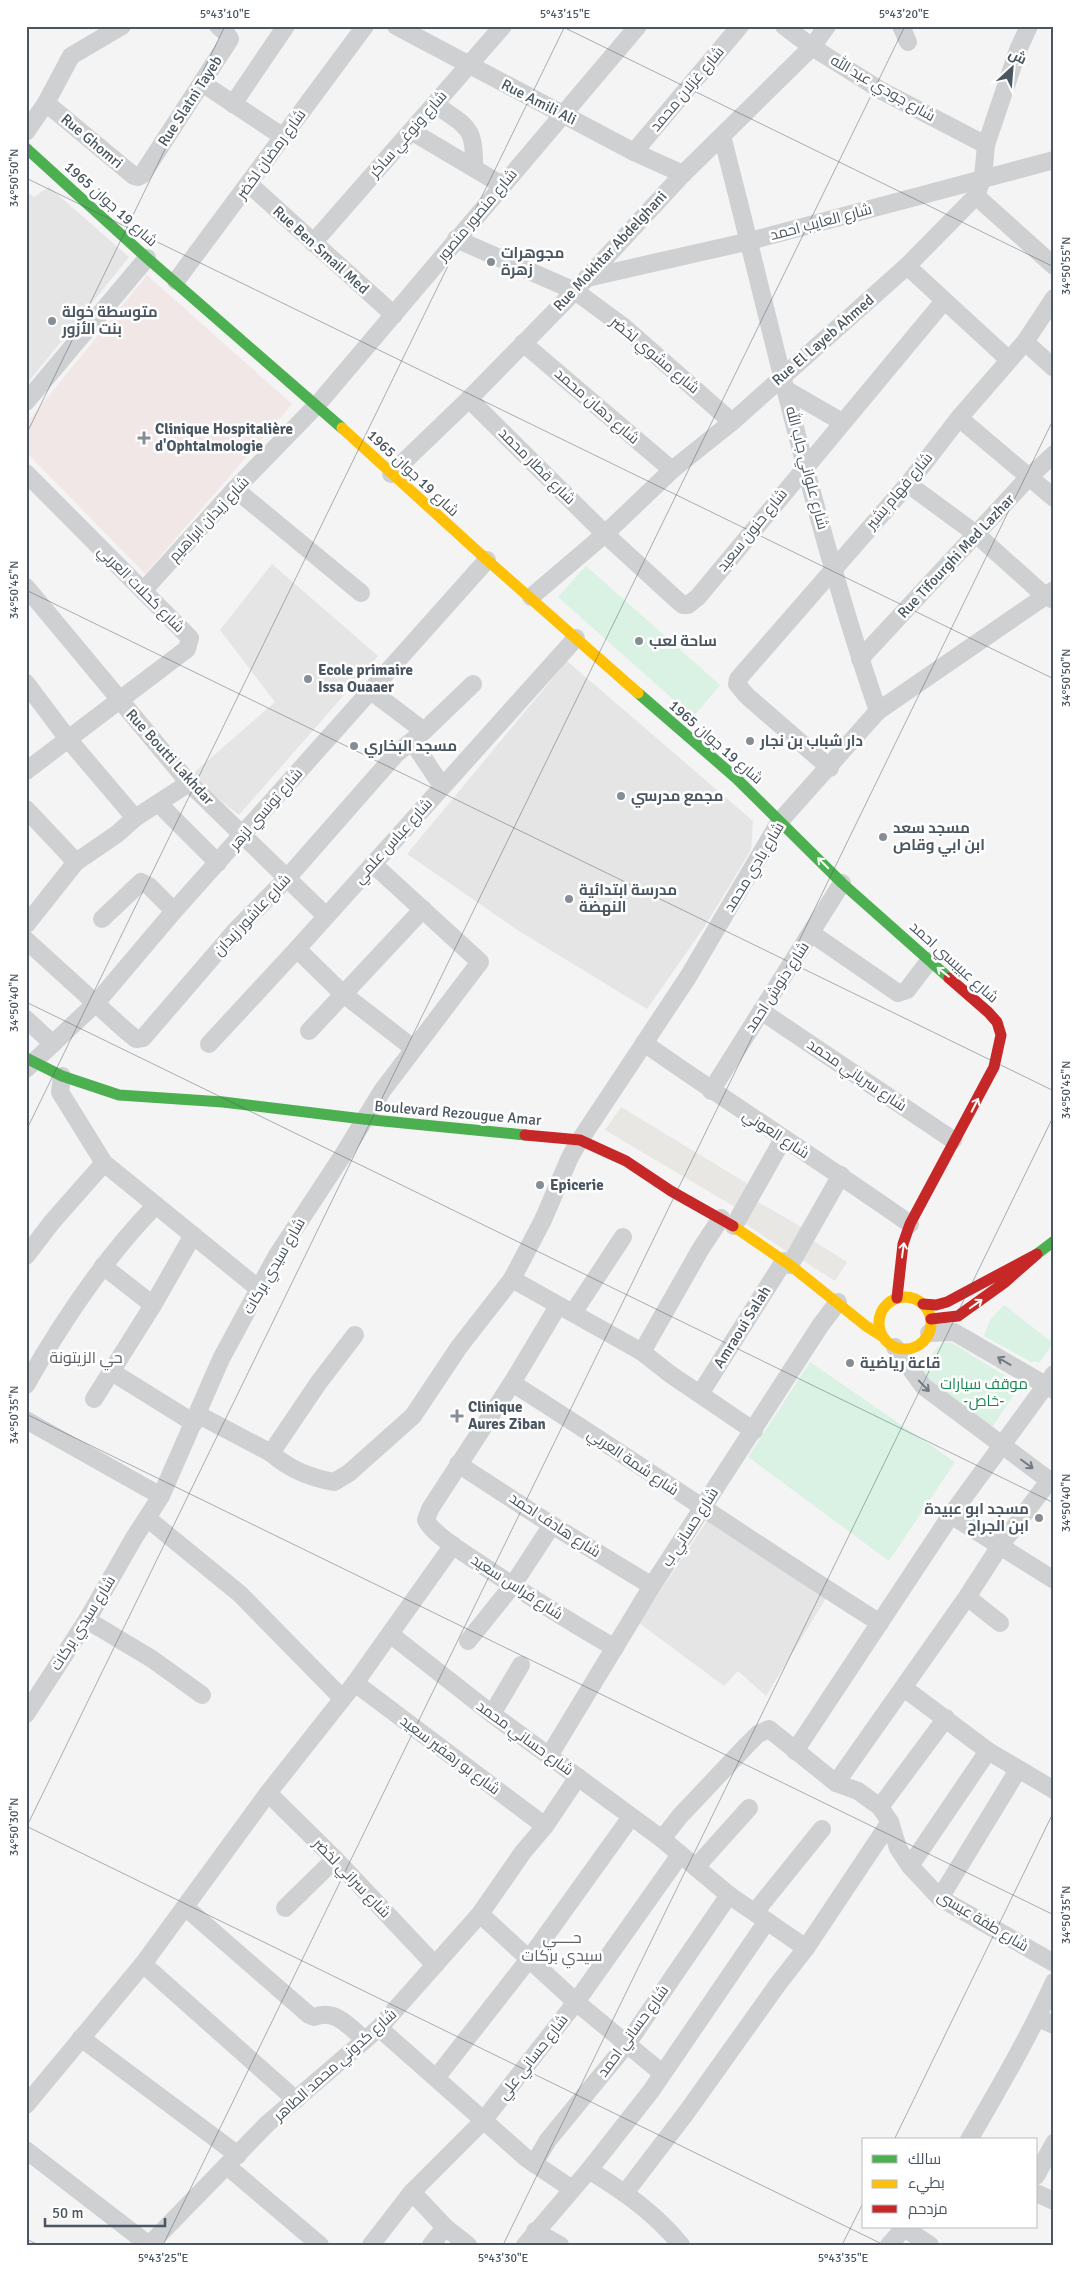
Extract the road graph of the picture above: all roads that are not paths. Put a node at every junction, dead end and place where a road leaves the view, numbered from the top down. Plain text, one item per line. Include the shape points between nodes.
1 (122, 26) edge
2 (218, 26) edge
3 (286, 26) edge
4 (365, 26) edge
5 (396, 26) edge
6 (503, 26) edge
7 (638, 26) edge
8 (740, 26) edge
9 (784, 26) edge
10 (828, 26) edge
11 (1029, 26) edge
12 (812, 47) junction
13 (468, 65) junction
14 (202, 84) junction
15 (46, 103) junction
16 (233, 104) junction
17 (435, 104) junction
18 (563, 114) junction
19 (411, 131) junction
20 (26, 132) edge
21 (282, 136) junction
22 (722, 136) junction
23 (986, 145) junction
24 (26, 148) edge
25 (634, 152) junction
26 (1054, 160) edge
27 (474, 168) junction
28 (683, 174) junction
29 (983, 177) junction
30 (138, 178) joint
31 (249, 184) junction
32 (502, 185) junction
33 (976, 196) junction
34 (456, 239) junction
35 (750, 242) junction
36 (313, 243) junction
37 (147, 258) junction
38 (907, 266) junction
39 (1054, 266) edge
40 (587, 278) junction
41 (176, 281) junction
42 (575, 291) junction
43 (1054, 298) edge
44 (944, 301) junction
45 (394, 315) junction
46 (1025, 342) junction
47 (523, 343) junction
48 (1008, 360) junction
49 (1054, 368) edge
50 (784, 382) junction
51 (469, 399) junction
52 (26, 402) edge
53 (317, 405) junction
54 (959, 418) junction
55 (732, 422) junction
56 (842, 422) junction
57 (1054, 454) edge
58 (804, 467) junction
59 (672, 470) junction
60 (26, 473) edge
61 (391, 474) junction
62 (1029, 477) junction
63 (908, 484) junction
64 (235, 489) junction
65 (1054, 498) edge
66 (605, 534) junction
67 (976, 534) junction
68 (487, 560) junction
69 (834, 566) junction
70 (26, 588) edge
71 (143, 591) junction
72 (361, 593) dead end
73 (1051, 595) edge
74 (532, 597) junction
75 (576, 638) junction
76 (860, 659) junction
77 (26, 683) edge
78 (472, 684) dead end
79 (371, 690) junction
80 (120, 700) junction
81 (878, 711) junction
82 (418, 736) junction
83 (68, 739) junction
84 (830, 768) junction
85 (26, 771) edge
86 (189, 782) junction
87 (442, 786) junction
88 (158, 802) junction
89 (26, 809) edge
90 (135, 818) junction
91 (780, 821) junction
92 (244, 835) junction
93 (76, 862) junction
94 (218, 863) junction
95 (373, 864) junction
96 (288, 877) junction
97 (842, 883) junction
98 (423, 908) junction
99 (174, 911) junction
100 (326, 916) junction
101 (102, 919) dead end
102 (26, 925) edge
103 (812, 933) junction
104 (26, 940) edge
105 (298, 949) junction
106 (929, 961) junction
107 (342, 993) junction
108 (97, 1002) junction
109 (761, 1011) junction
110 (26, 1019) edge
111 (309, 1030) dead end
112 (644, 1043) junction
113 (209, 1044) dead end
114 (413, 1048) junction
115 (35, 1057) edge
116 (62, 1076) junction
117 (711, 1090) junction
118 (363, 1120) junction
119 (580, 1140) junction
120 (783, 1140) junction
121 (953, 1140) junction
122 (104, 1164) junction
123 (841, 1175) junction
124 (156, 1205) junction
125 (727, 1222) junction
126 (910, 1224) junction
127 (193, 1235) junction
128 (623, 1237) dead end
129 (1054, 1241) edge
130 (28, 1250) edge
131 (1037, 1254) junction
132 (787, 1263) junction
133 (103, 1266) junction
134 (512, 1279) junction
135 (259, 1289) junction
136 (892, 1301) junction
137 (838, 1302) junction
138 (923, 1304) junction
139 (154, 1305) junction
140 (565, 1309) junction
141 (930, 1326) junction
142 (355, 1335) dead end
143 (888, 1341) junction
144 (642, 1352) junction
145 (112, 1372) junction
146 (512, 1383) junction
147 (1051, 1383) edge
148 (26, 1385) edge
149 (700, 1394) junction
150 (94, 1400) dead end
151 (196, 1418) junction
152 (26, 1420) edge
153 (754, 1431) junction
154 (1001, 1445) junction
155 (271, 1453) junction
156 (458, 1464) junction
157 (1051, 1482) edge
158 (160, 1496) junction
159 (702, 1509) junction
160 (951, 1515) junction
161 (147, 1518) junction
162 (552, 1526) junction
163 (453, 1545) junction
164 (1000, 1546) junction
165 (1054, 1580) edge
166 (512, 1586) junction
167 (652, 1586) junction
168 (967, 1597) junction
169 (87, 1620) junction
170 (880, 1623) junction
171 (1000, 1623) dead end
172 (390, 1634) junction
173 (468, 1641) dead end
174 (614, 1648) junction
175 (521, 1665) dead end
176 (354, 1683) junction
177 (904, 1688) junction
178 (202, 1695) dead end
179 (342, 1698) junction
180 (26, 1714) edge
181 (492, 1714) junction
182 (946, 1718) junction
183 (795, 1751) junction
184 (988, 1751) junction
185 (549, 1756) junction
186 (1018, 1770) junction
187 (578, 1776) junction
188 (836, 1783) junction
189 (1054, 1790) edge
190 (268, 1793) junction
191 (880, 1806) junction
192 (749, 1808) dead end
193 (631, 1816) junction
194 (890, 1822) junction
195 (544, 1826) junction
196 (822, 1829) dead end
197 (662, 1839) junction
198 (680, 1855) junction
199 (335, 1859) junction
200 (910, 1866) junction
201 (696, 1867) junction
202 (728, 1895) junction
203 (940, 1898) junction
204 (185, 1907) junction
205 (285, 1908) dead end
206 (480, 1914) junction
207 (761, 1916) junction
208 (806, 1948) junction
209 (529, 1959) junction
210 (1054, 1963) edge
211 (143, 1964) junction
212 (435, 1965) junction
213 (1054, 1982) edge
214 (576, 2002) junction
215 (1038, 2018) junction
216 (1054, 2025) edge
217 (379, 2028) junction
218 (81, 2038) junction
219 (365, 2040) junction
220 (627, 2044) junction
221 (662, 2074) junction
222 (436, 2078) junction
223 (296, 2100) junction
224 (26, 2105) edge
225 (483, 2121) junction
226 (970, 2138) edge
227 (1054, 2143) edge
228 (26, 2150) edge
229 (233, 2160) junction
230 (534, 2164) junction
231 (588, 2170) junction
232 (1038, 2172) edge
233 (572, 2188) junction
234 (412, 2192) junction
235 (625, 2193) junction
236 (1038, 2194) edge
237 (1054, 2201) edge
238 (445, 2227) junction
239 (905, 2228) edge
240 (530, 2238) edge
241 (149, 2245) edge
242 (320, 2245) edge
243 (371, 2245) edge
244 (431, 2245) edge
245 (468, 2245) edge
246 (560, 2245) edge
247 (681, 2245) edge
248 (889, 2245) edge
249 (930, 2245) edge

1 - 15 street via 71,56
2 - 14 street, Rue Slatni Tayeb via 230,39
3 - 16 street
4 - 21 street, شارع رمضان لخضر
5 - 13 street, Rue Amili Ali
6 - 13 street, شارع ونوغي ساكر
7 - 18 street, شارع منصور منصور
8 - 25 street, شارع غزلان محمد
9 - 12 street, شارع جودي عبد الله
10 - 12 street, Rue Mokhtar Abdelghani
11 - 23 street, Rue El Layeb Ahmed
12 - 22 street, Rue Mokhtar Abdelghani
12 - 23 street, شارع جودي عبد الله via 882,91
13 - 17 street, شارع ونوغي ساكر
13 - 18 street, Rue Amili Ali
14 - 16 street
14 - 30 street, Rue Slatni Tayeb
15 - 20 street
15 - 30 street, Rue Ghomri
16 - 21 street
17 - 19 street, شارع ونوغي ساكر
17 - 27 street via 466,127 472,136
18 - 25 street, Rue Amili Ali
18 - 32 street, شارع منصور منصور
19 - 27 street
19 - 36 street, شارع ونوغي ساكر
21 - 31 street, شارع رمضان لخضر
22 - 28 street, Rue Mokhtar Abdelghani
22 - 35 street, شارع علواني جاب الله
23 - 29 street, Rue El Layeb Ahmed
24 - 37 street, شارع 19 جوان 1965
25 - 28 street, Rue Amili Ali
26 - 29 street, شارع العايب احمد
27 - 32 street
28 - 40 street, Rue Mokhtar Abdelghani
29 - 33 street, Rue El Layeb Ahmed
29 - 35 street, شارع العايب احمد
31 - 36 street, Rue Ben Smail Med
31 - 41 street, شارع رمضان لخضر
32 - 34 street, شارع منصور منصور
33 - 38 street, Rue El Layeb Ahmed
33 - 39 street
34 - 42 street, شارع مشوي لخضر
34 - 45 street, شارع منصور منصور
35 - 40 street, شارع العايب احمد
35 - 50 street, شارع علواني جاب الله
36 - 45 street, Rue Ben Smail Med
37 - 41 street, شارع 19 جوان 1965
37 - 52 street
38 - 44 street
38 - 50 street, Rue El Layeb Ahmed
40 - 42 street, Rue Mokhtar Abdelghani
41 - 53 street, شارع 19 جوان 1965
42 - 47 street, Rue Mokhtar Abdelghani
42 - 55 street, شارع مشوي لخضر via 624,327
43 - 46 street, شارع فهام بشير
44 - 48 street
44 - 56 street, شارع حنون سعيد
45 - 53 street, شارع منصور منصور
46 - 48 street, شارع فهام بشير
46 - 49 street
47 - 51 street, Rue Mokhtar Abdelghani
47 - 59 street, شارع دهان محمد
48 - 54 street, شارع فهام بشير
50 - 55 street, Rue El Layeb Ahmed
50 - 56 street
50 - 58 street, شارع علواني جاب الله
51 - 61 street, Rue Mokhtar Abdelghani
51 - 66 street, شارع قطار محمد
53 - 61 street, شارع 19 جوان 1965
53 - 64 street, شارع زيدان ابراهيم
54 - 62 street
54 - 63 street, شارع فهام بشير
55 - 59 street, Rue El Layeb Ahmed
56 - 58 street, شارع حنون سعيد
57 - 62 street, Rue Tifourghi Med Lazhar
58 - 66 street, شارع حنون سعيد via 698,597 688,605 678,600
58 - 69 street, شارع علواني جاب الله
59 - 66 street, Rue El Layeb Ahmed
60 - 71 street, شارع كحلات العربي
61 - 68 street, شارع 19 جوان 1965
62 - 65 street
62 - 67 street, Rue Tifourghi Med Lazhar
63 - 67 street
63 - 69 street, شارع فهام بشير
64 - 71 street, شارع زيدان ابراهيم
64 - 72 street
66 - 74 street, Rue El Layeb Ahmed
67 - 73 street
67 - 76 street, Rue Tifourghi Med Lazhar
68 - 74 street, شارع 19 جوان 1965
68 - 79 street, شارع تونسي لزهر
69 - 76 street, شارع علواني جاب الله
69 - 84 street, شارع فهام بشير via 738,679 747,696
70 - 80 street, Rue Boutti Lakhdar
71 - 80 street, شارع كحلات العربي via 190,638 190,643 187,649
73 - 81 street, شارع بادي محمد
74 - 75 street, شارع 19 جوان 1965
75 - 87 street, شارع عباس علمي
75 - 91 street, شارع 19 جوان 1965 via 736,778
76 - 81 street, شارع علواني جاب الله
77 - 83 street
78 - 82 street, شارع عاشور زيدان
79 - 82 street
79 - 92 street, شارع تونسي لزهر
80 - 83 street, شارع كحلات العربي
80 - 86 street, Rue Boutti Lakhdar
81 - 84 street, شارع بادي محمد
82 - 87 street
82 - 96 street, شارع عاشور زيدان via 390,761
83 - 85 street, شارع كحلات العربي
83 - 90 street
84 - 91 street, شارع بادي محمد
86 - 88 street
86 - 92 street, Rue Boutti Lakhdar
87 - 95 street, شارع عباس علمي
88 - 90 street
88 - 94 street
89 - 93 street
90 - 93 street
97 -> 91 street, شارع عبيبسي احمد
91 - 112 street, شارع بادي محمد via 688,977
92 - 94 street, شارع تونسي لزهر
92 - 96 street, Rue Boutti Lakhdar
93 - 102 street
94 - 99 street, شارع تونسي لزهر
95 - 98 street, شارع سيدي بركات
95 - 100 street, شارع عباس علمي
96 - 100 street, Rue Boutti Lakhdar
96 - 108 street, شارع عاشور زيدان via 235,931 143,1038 136,1039
97 - 103 street, شارع دنوش احمد
97 - 106 street, شارع عبيبسي احمد
98 - 107 street
98 - 114 street, شارع سيدي بركات via 480,962
99 - 101 street via 143,882
99 - 108 street, شارع تونسي لزهر
100 - 105 street, شارع عباس علمي
103 - 106 street via 898,993 907,990
103 - 109 street, شارع دنوش احمد
104 - 108 street, شارع عاشور زيدان
105 - 107 street
105 - 113 street, شارع عباس علمي
121 -> 106 street, شارع عبيبسي احمد via 994,1067 1001,1035 998,1022
107 - 111 street
107 - 114 street
108 - 115 street, شارع تونسي لزهر
109 - 117 street, شارع دنوش احمد
109 - 121 street, شارع سرياني محمد
110 - 115 street
112 - 117 street, شارع العوني
112 - 119 street, شارع بادي محمد
114 - 118 street, شارع سيدي بركات
115 - 116 street, Boulevard Rezougue Amar
116 - 118 street, Boulevard Rezougue Amar via 120,1095 223,1102
116 - 122 street via 60,1092
117 - 120 street, شارع العوني
118 - 119 street, Boulevard Rezougue Amar
118 - 135 street, شارع سيدي بركات
119 - 125 street, Boulevard Rezougue Amar via 626,1161
119 - 134 street, شارع بادي محمد
120 - 123 street, شارع العوني
120 - 125 street
121 - 126 street, شارع عبيبسي احمد
122 - 124 street
122 - 130 street
123 - 126 street, شارع العوني
123 - 132 street, Amraoui Salah
124 - 127 street
124 - 133 street
125 - 132 street, Boulevard Rezougue Amar
125 - 144 street via 700,1250
136 -> 126 street, شارع عبيبسي احمد
127 - 135 street
127 - 139 street
128 - 140 street
129 - 131 street
131 - 138 street via 948,1302
141 -> 131 street via 958,1316
132 - 137 street, Boulevard Rezougue Amar
132 - 149 street, Amraoui Salah
133 - 139 street
133 - 148 street
134 - 140 street
134 - 155 street, شارع بادي محمد via 459,1347 413,1416 350,1473 334,1482 315,1479 281,1462
135 - 151 street, شارع سيدي بركات via 221,1359
136 - 137 street via 865,1308
136 - 138 street via 910,1297
136 - 143 street via 879,1319
137 - 143 street, Boulevard Rezougue Amar
137 - 153 street, شارع حساني ب
138 - 141 street via 928,1311
139 - 145 street
140 - 144 street
140 - 146 street
141 - 143 street via 918,1346 911,1348
147 -> 141 street via 954,1332
142 - 155 street
143 -> 154 street via 923,1386
144 - 149 street
145 - 150 street
145 - 151 street, شارع بادي محمد
146 - 156 street
146 - 159 street, شارع شمة العربي
147 - 154 street
149 - 153 street
151 - 155 street, شارع بادي محمد
151 - 158 street, شارع سيدي بركات
152 - 158 street
153 - 159 street, شارع حساني ب
154 -> 157 street
154 - 160 street
156 - 162 street, شارع هادف احمد
156 - 163 street, شارع فراس سعيد via 426,1520
157 - 164 street
158 - 161 street, شارع سيدي بركات
159 - 167 street, شارع حساني ب
159 - 170 street, شارع شمة العربي
160 - 164 street
160 - 170 street
161 - 169 street, شارع سيدي بركات
161 - 179 street via 240,1594
162 - 166 street
162 - 167 street, شارع هادف احمد
163 - 166 street, شارع فراس سعيد
163 - 172 street
164 - 165 street
164 - 168 street
166 - 173 street
166 - 174 street, شارع فراس سعيد
167 - 174 street, شارع حساني ب
168 - 171 street
168 - 177 street
169 - 178 street via 152,1659
169 - 180 street, شارع سيدي بركات
170 - 183 street
172 - 176 street
172 - 181 street, شارع حساني محمد
174 - 185 street, شارع حساني ب
175 - 181 street
176 - 179 street
176 - 195 street, شارع بو رهفير سعيد
177 - 182 street
177 - 188 street
179 - 190 street
181 - 185 street, شارع حساني محمد
182 - 184 street
182 - 191 street
183 - 188 street
183 - 197 street via 770,1729 758,1734
184 - 186 street
184 - 200 street
185 - 187 street, شارع حساني محمد
186 - 189 street
186 - 203 street
187 - 193 street, شارع حساني محمد
187 - 195 street, شارع كدوني محمد الطاهر
188 - 191 street
190 - 199 street, شارع سراني لخضر
190 - 204 street
191 - 194 street
192 - 201 street
193 - 197 street, شارع حساني محمد
193 - 209 street
194 - 200 street, شارع طفة عيسى via 898,1848
194 - 208 street
195 - 206 street, شارع كدوني محمد الطاهر
196 - 207 street
197 - 198 street, شارع حساني محمد
198 - 201 street, شارع حساني محمد
198 - 214 street, شارع حساني علي
199 - 205 street
199 - 212 street, شارع سراني لخضر
200 - 203 street, شارع طفة عيسى
201 - 202 street, شارع حساني محمد
202 - 207 street, شارع حساني محمد
202 - 220 street, شارع حساني احمد
203 - 210 street, شارع طفة عيسى
204 - 211 street
204 - 219 street via 309,2015 335,2015
206 - 209 street
206 - 212 street, شارع كدوني محمد الطاهر
207 - 208 street, شارع حساني محمد
207 - 221 street
208 - 235 street
209 - 214 street
209 - 222 street
211 - 218 street
211 - 223 street
212 - 217 street, شارع كدوني محمد الطاهر
213 - 215 street
214 - 220 street
214 - 225 street, شارع حساني علي
215 - 216 street
215 - 226 street
217 - 219 street, شارع كدوني محمد الطاهر
217 - 222 street
218 - 224 street
218 - 229 street
219 - 223 street, شارع كدوني محمد الطاهر
220 - 221 street
220 - 230 street, شارع حساني احمد via 548,2140
221 - 231 street
222 - 225 street
223 - 229 street, شارع كدوني محمد الطاهر
225 - 230 street
225 - 234 street, شارع حساني علي
227 - 232 street
228 - 241 street
229 - 241 street, شارع كدوني محمد الطاهر
229 - 242 street
230 - 233 street
231 - 233 street
231 - 235 street
233 - 240 street
234 - 238 street
234 - 243 street, شارع حساني علي
235 - 247 street via 656,2218
236 - 237 street
238 - 244 street
238 - 245 street
239 - 248 street
239 - 249 street
240 - 246 street

